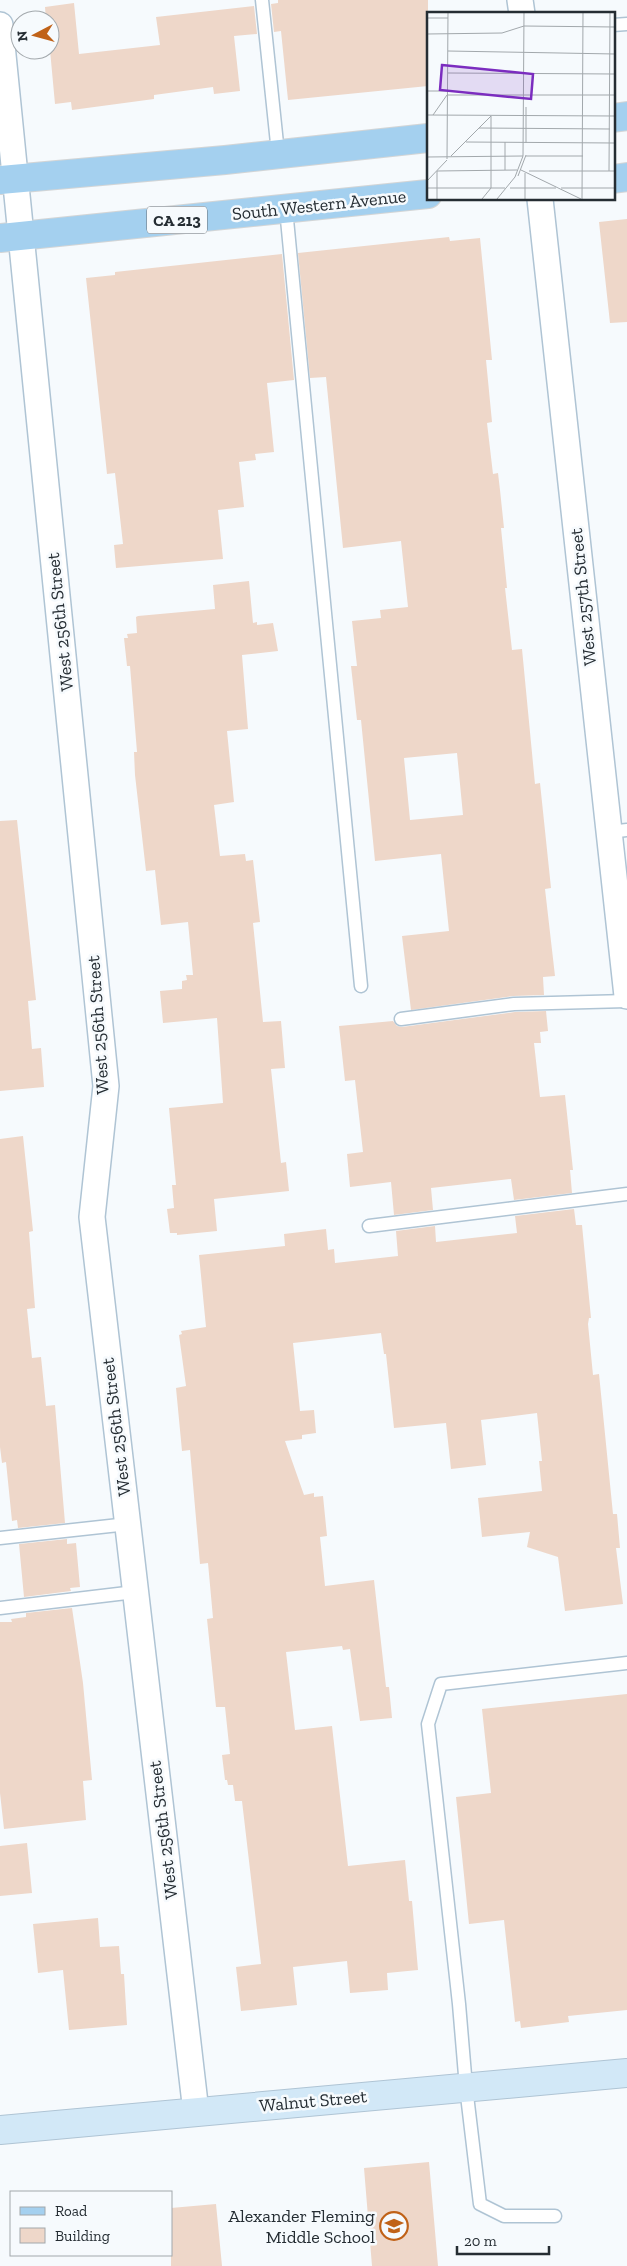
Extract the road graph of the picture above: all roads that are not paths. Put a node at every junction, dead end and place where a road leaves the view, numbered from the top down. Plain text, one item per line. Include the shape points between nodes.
1 (262, 0) edge
2 (627, 24) edge
3 (0, 25) edge
4 (614, 25) edge
5 (627, 116) edge
6 (614, 118) edge
7 (427, 138) edge
8 (278, 153) junction
9 (627, 177) edge
10 (614, 178) edge
11 (8, 180) edge
12 (427, 194) edge
13 (540, 200) edge
14 (286, 209) junction
15 (11, 236) edge
16 (618, 831) edge
17 (622, 910) edge
18 (361, 986) dead end
19 (627, 996) edge
20 (627, 1001) edge
21 (400, 1019) dead end
22 (627, 1194) edge
23 (369, 1226) dead end
24 (128, 1524) junction
25 (0, 1538) edge
26 (135, 1592) junction
27 (0, 1608) edge
28 (627, 1664) edge
29 (627, 2073) edge
30 (466, 2088) junction
31 (196, 2112) junction
32 (0, 2130) edge
33 (555, 2216) dead end

1 - 8 lane
2 - 4 lane
3 - 11 street, West 256th Street
5 - 6 main road
7 - 8 main road
8 - 11 main road
9 - 10 main road
11 - 15 street, West 256th Street
12 - 14 main road, South Western Avenue / CA 213
13 - 16 street, West 257th Street
14 - 15 main road, South Western Avenue / CA 213
14 - 18 lane
15 - 24 street, West 256th Street via 106,1086 92,1217
16 - 17 street, West 257th Street
17 - 19 street, West 257th Street
20 - 21 lane via 514,1004
22 - 23 lane
24 - 25 lane
24 - 26 street, West 256th Street
26 - 27 lane
26 - 31 street, West 256th Street
28 - 30 lane via 441,1684 428,1724
29 - 30 street, Walnut Street
30 - 31 street, Walnut Street
30 - 33 lane via 480,2204 504,2216
31 - 32 street, Walnut Street

